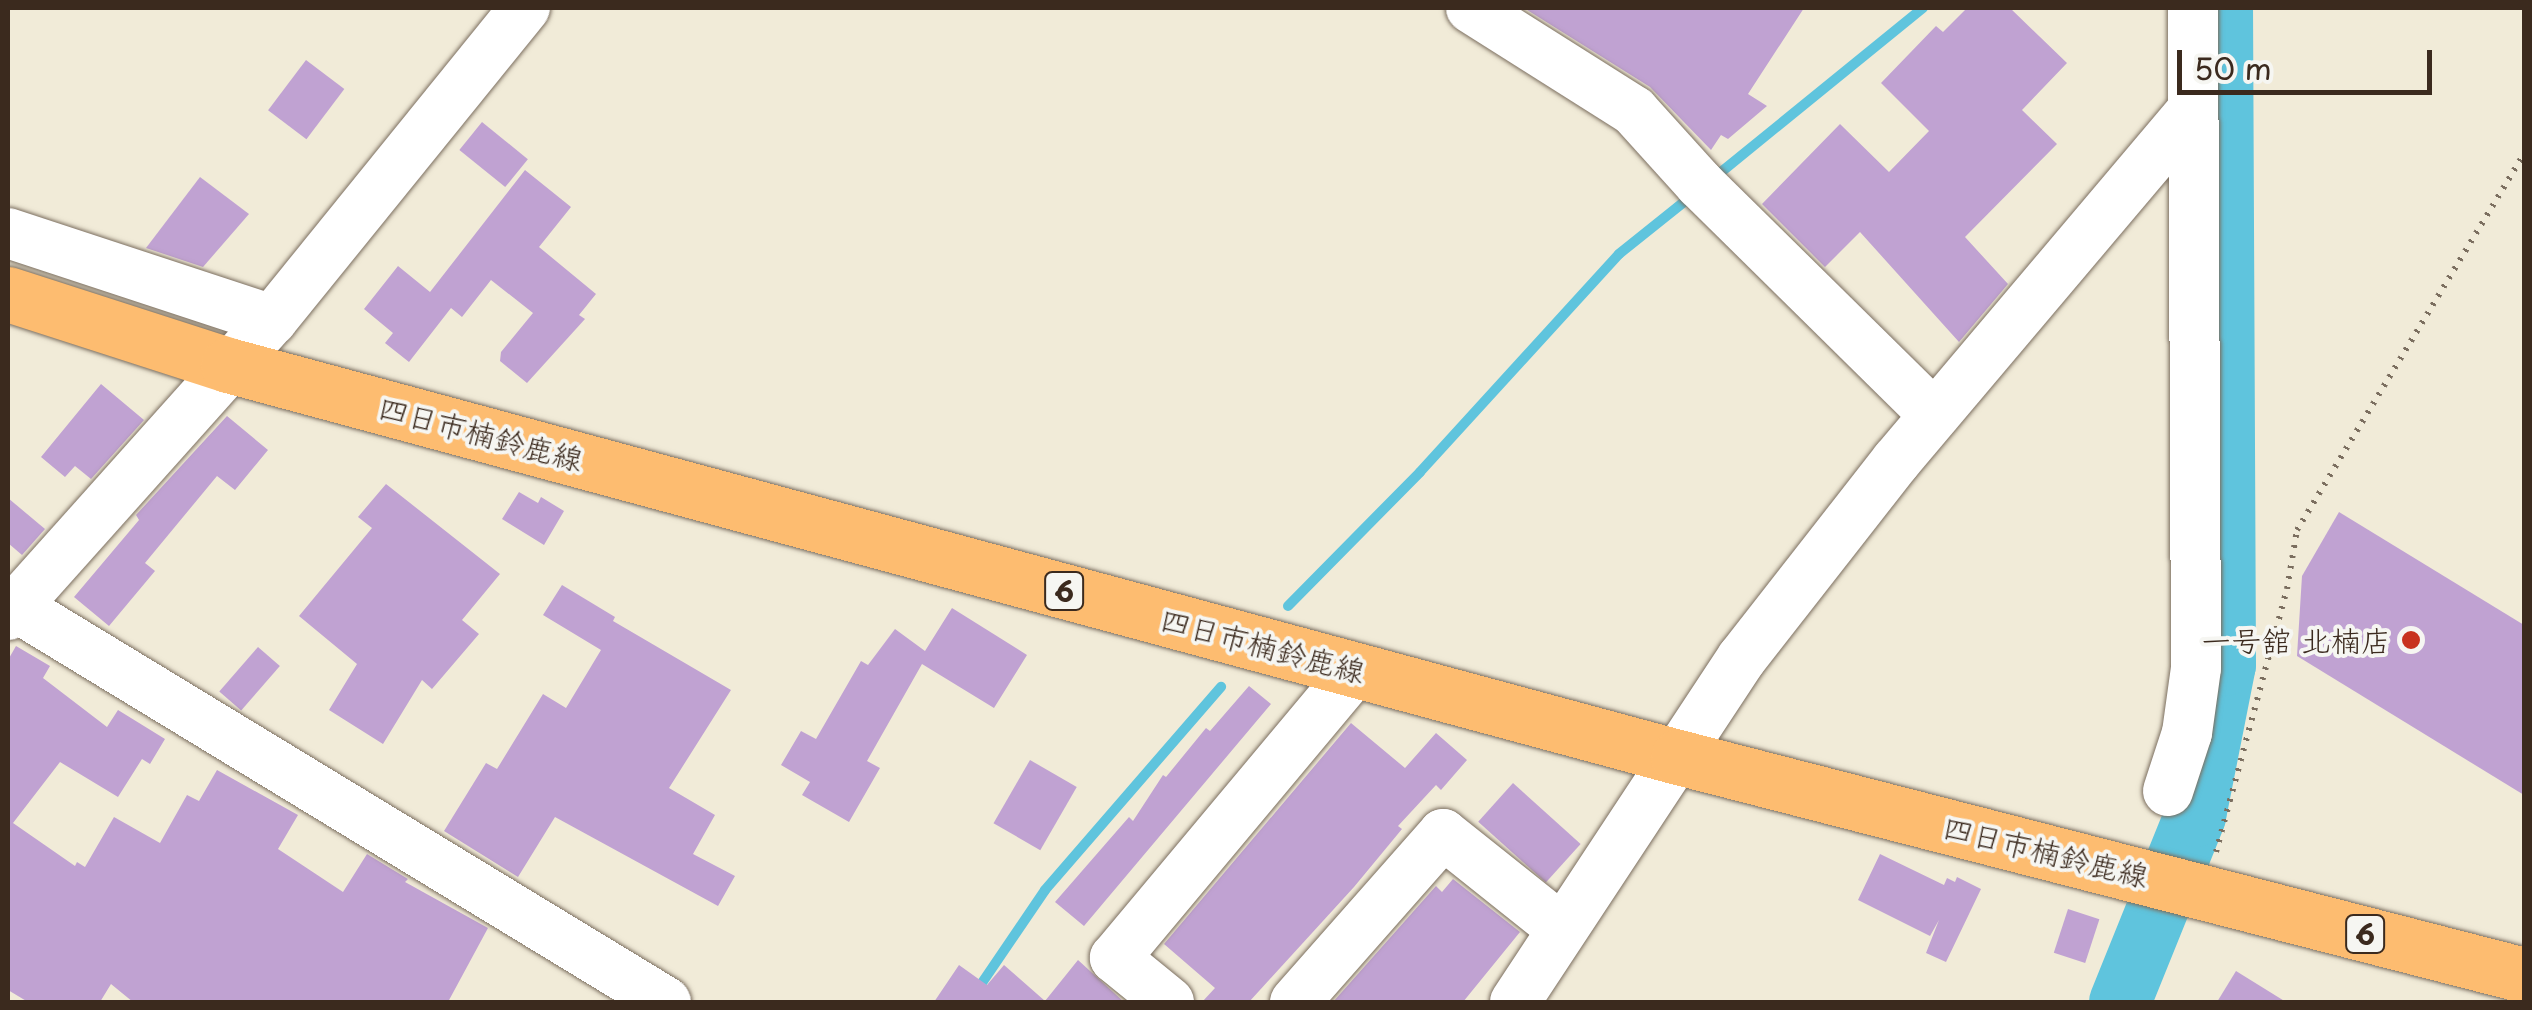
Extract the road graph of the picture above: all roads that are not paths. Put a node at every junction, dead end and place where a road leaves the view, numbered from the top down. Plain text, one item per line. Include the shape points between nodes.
1 (525, 8) edge
2 (1470, 8) edge
3 (2192, 8) edge
4 (2190, 113) junction
5 (8, 233) edge
6 (8, 294) edge
7 (272, 320) junction
8 (228, 365) junction
9 (1934, 415) junction
10 (10, 608) edge
11 (1356, 670) junction
12 (1678, 757) junction
13 (2168, 791) dead end
14 (1562, 929) junction
15 (2524, 976) edge
16 (666, 1002) edge
17 (1169, 1002) edge
18 (1295, 1002) edge
19 (1515, 1002) edge

1 - 7 street
2 - 9 street via 1634,111
3 - 4 street
4 - 9 street
4 - 13 street via 2196,668 2188,732
5 - 7 street
6 - 8 main road, 四日市楠鈴鹿線 / 6
7 - 8 street
8 - 10 street
8 - 11 main road, 四日市楠鈴鹿線 / 6
9 - 12 street via 1742,658
10 - 16 street
11 - 12 main road, 四日市楠鈴鹿線 / 6
11 - 17 street via 1115,958
12 - 14 street
12 - 15 main road, 四日市楠鈴鹿線 / 6
14 - 18 street via 1443,834
14 - 19 street

